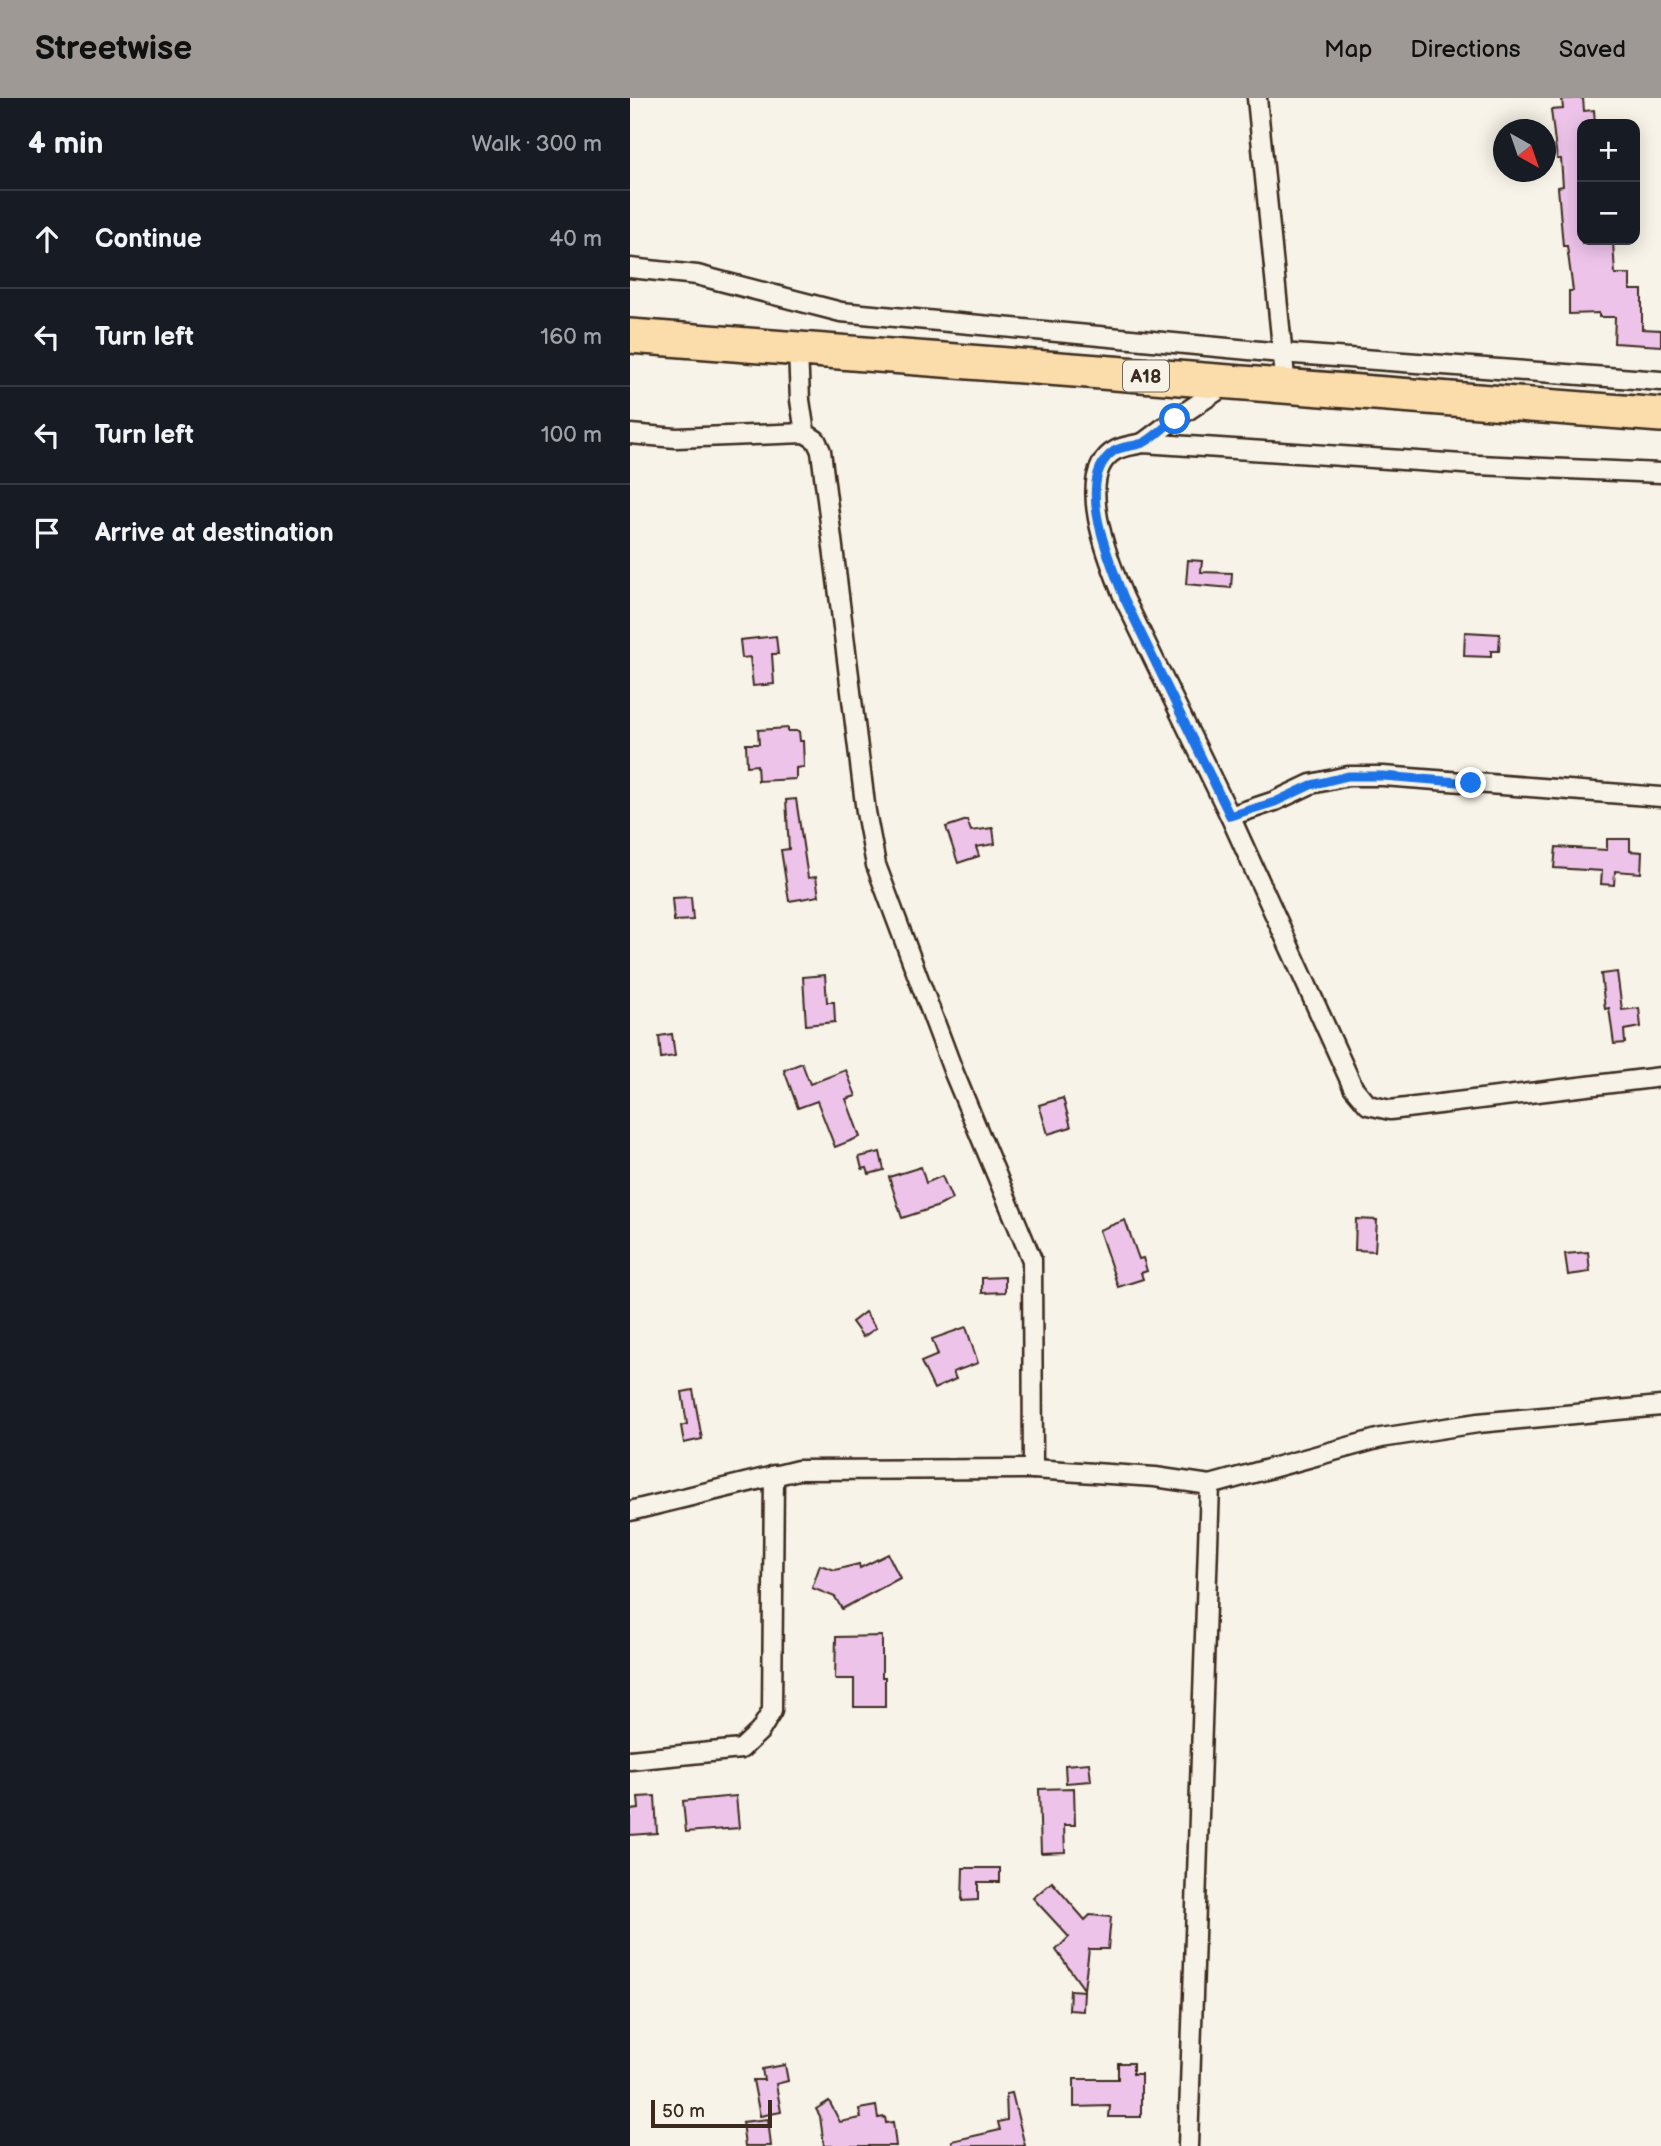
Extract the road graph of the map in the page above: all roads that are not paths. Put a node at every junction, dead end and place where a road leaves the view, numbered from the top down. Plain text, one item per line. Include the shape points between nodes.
1 (1256, 98) edge
2 (630, 268) edge
3 (630, 336) edge
4 (799, 350) junction
5 (1281, 353) junction
6 (1661, 381) edge
7 (1231, 382) junction
8 (1286, 387) junction
9 (1661, 415) edge
10 (805, 433) junction
11 (630, 434) edge
12 (1143, 443) junction
13 (1661, 472) edge
14 (1661, 797) edge
15 (1230, 816) junction
16 (1661, 1077) edge
17 (1661, 1406) edge
18 (1032, 1469) junction
19 (774, 1475) junction
20 (1209, 1485) junction
21 (630, 1511) edge
22 (630, 1760) edge
23 (1188, 2146) edge

1 - 5 street
2 - 5 street via 697,275 841,312
3 - 4 highway, A18
4 - 7 highway, A18
4 - 10 street
5 - 6 street
5 - 8 street
7 - 8 highway, A18
7 - 12 street
8 - 9 highway, A18
10 - 11 street via 676,438
10 - 18 street via 816,440 821,451 876,866 1031,1260
12 - 13 street
12 - 15 street via 1119,448 1102,462 1096,489 1099,527 1124,598
14 - 15 street via 1348,776
15 - 16 street via 1353,1087 1367,1105 1390,1110
17 - 20 street via 1478,1423 1381,1438
18 - 19 street via 798,1470
18 - 20 street
19 - 21 street
19 - 22 street via 772,1711 741,1749
20 - 23 street

